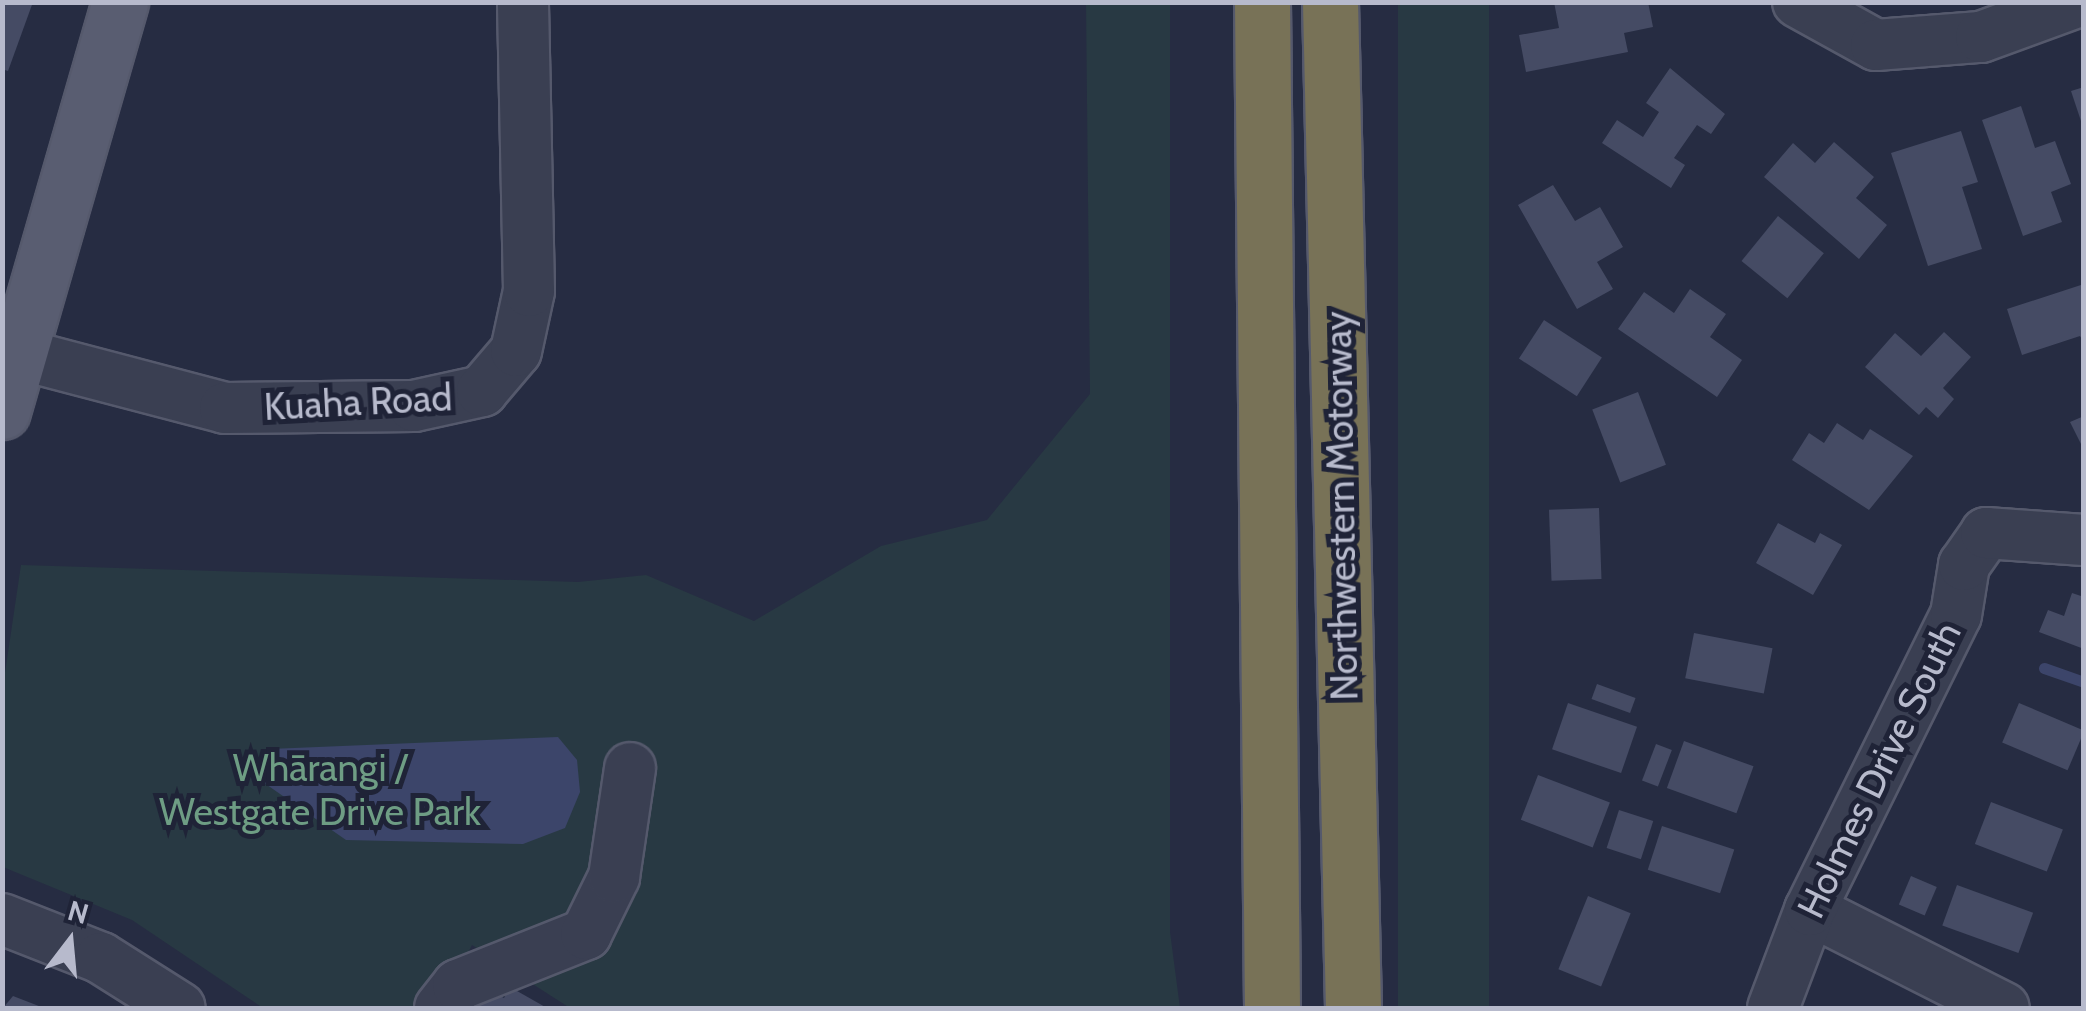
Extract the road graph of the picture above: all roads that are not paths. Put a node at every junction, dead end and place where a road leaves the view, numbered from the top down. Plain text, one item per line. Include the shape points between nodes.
1 (120, 2) edge
2 (524, 2) edge
3 (1262, 2) edge
4 (1330, 2) edge
5 (1798, 2) edge
6 (2077, 2) edge
7 (16, 352) junction
8 (2, 412) edge
9 (2084, 540) edge
10 (630, 768) dead end
11 (1810, 910) junction
12 (2, 919) edge
13 (180, 1008) edge
14 (440, 1008) edge
15 (1272, 1008) edge
16 (1353, 1008) edge
17 (1773, 1008) edge
18 (2004, 1008) edge

1 - 7 main road
2 - 7 street, Kuaha Road via 529,291 516,352 482,391 441,404 225,408
3 - 15 highway, Northwestern Motorway
4 - 16 highway, Northwestern Motorway
5 - 6 street via 1876,44 1981,36
7 - 8 main road
9 - 11 street, Holmes Drive South via 1986,533 1964,565 1956,614
10 - 14 street via 614,876 586,934 458,985
11 - 17 street, Holmes Drive South
11 - 18 street
12 - 13 street via 101,958

